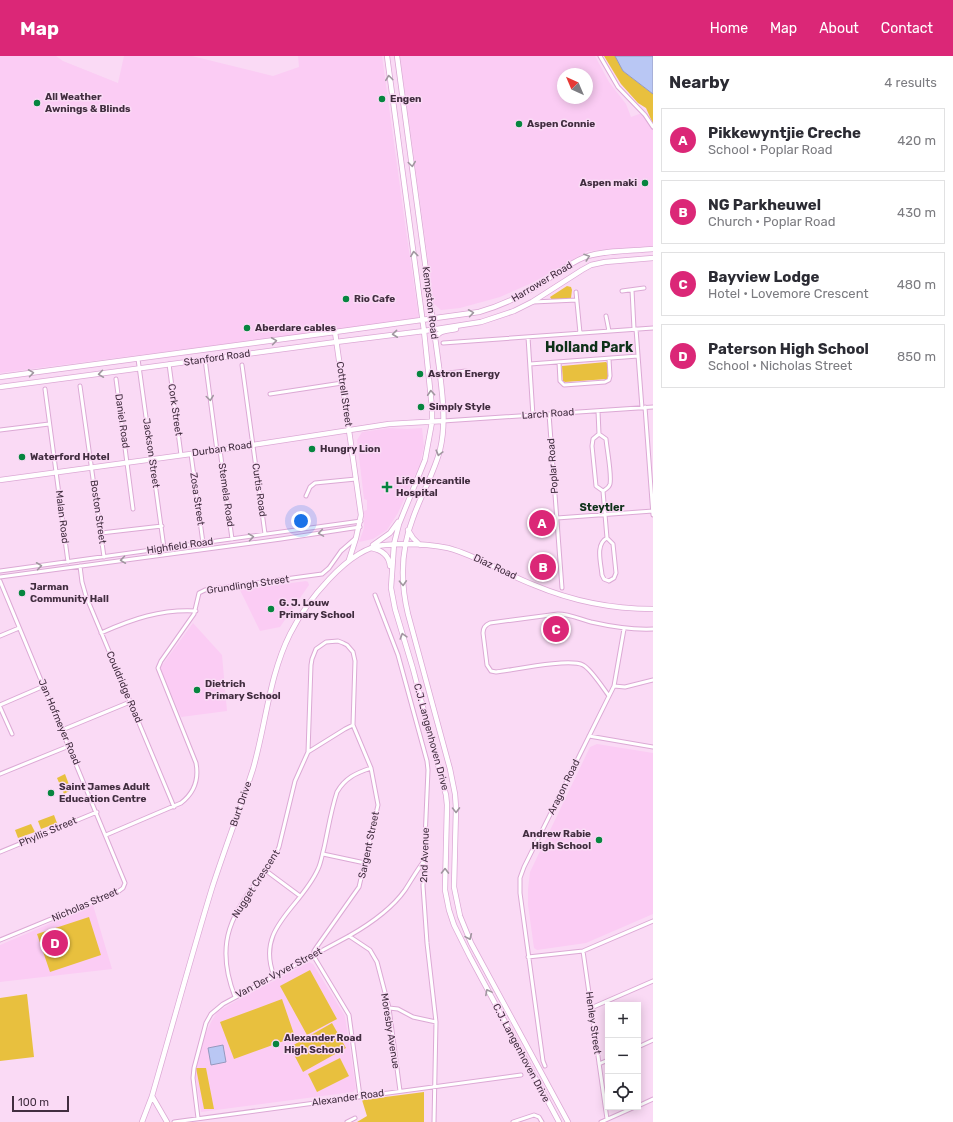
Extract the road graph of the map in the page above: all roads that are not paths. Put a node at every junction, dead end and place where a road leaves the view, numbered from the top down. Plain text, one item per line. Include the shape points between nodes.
1 (387, 56) edge
2 (397, 56) edge
3 (600, 56) edge
4 (653, 127) edge
5 (653, 249) edge
6 (653, 258) edge
7 (644, 288) dead end
8 (632, 290) junction
9 (622, 291) dead end
10 (576, 292) dead end
11 (577, 300) junction
12 (532, 302) junction
13 (606, 316) dead end
14 (432, 318) junction
15 (422, 320) junction
16 (466, 325) junction
17 (653, 328) edge
18 (434, 329) junction
19 (635, 329) junction
20 (424, 331) junction
21 (609, 331) junction
22 (335, 332) junction
23 (580, 333) junction
24 (528, 337) junction
25 (435, 340) junction
26 (336, 342) junction
27 (443, 343) dead end
28 (638, 356) junction
29 (138, 359) junction
30 (205, 359) junction
31 (609, 359) junction
32 (559, 362) junction
33 (169, 364) junction
34 (530, 364) junction
35 (242, 365) dead end
36 (139, 369) junction
37 (466, 371) dead end
38 (440, 374) junction
39 (0, 377) edge
40 (116, 379) dead end
41 (342, 383) junction
42 (80, 386) dead end
43 (0, 387) edge
44 (44, 389) dead end
45 (270, 394) dead end
46 (644, 407) junction
47 (653, 407) edge
48 (598, 411) junction
49 (549, 414) junction
50 (533, 416) junction
51 (443, 421) junction
52 (432, 422) junction
53 (49, 424) junction
54 (0, 430) edge
55 (349, 431) junction
56 (599, 434) junction
57 (254, 445) junction
58 (219, 450) junction
59 (191, 454) junction
60 (181, 455) junction
61 (152, 459) junction
62 (128, 463) junction
63 (92, 467) junction
64 (56, 472) junction
65 (356, 479) junction
66 (0, 480) edge
67 (603, 492) junction
68 (306, 496) dead end
69 (133, 509) dead end
70 (653, 511) edge
71 (403, 514) junction
72 (605, 515) junction
73 (653, 515) edge
74 (557, 518) junction
75 (361, 521) junction
76 (162, 526) junction
77 (360, 527) junction
78 (408, 530) junction
79 (101, 533) junction
80 (265, 534) junction
81 (356, 538) junction
82 (607, 538) junction
83 (232, 539) junction
84 (203, 543) junction
85 (394, 544) junction
86 (405, 545) junction
87 (420, 545) junction
88 (164, 548) junction
89 (370, 548) junction
90 (104, 557) junction
91 (68, 562) junction
92 (348, 562) junction
93 (80, 566) junction
94 (0, 571) edge
95 (0, 577) edge
96 (0, 581) edge
97 (391, 582) junction
98 (562, 588) dead end
99 (376, 595) dead end
100 (653, 609) edge
101 (196, 610) junction
102 (20, 628) junction
103 (624, 629) junction
104 (653, 629) edge
105 (101, 633) junction
106 (0, 636) edge
107 (333, 641) joint
108 (653, 680) edge
109 (44, 686) junction
110 (614, 686) junction
111 (609, 696) junction
112 (130, 702) junction
113 (0, 706) edge
114 (354, 725) junction
115 (62, 730) junction
116 (12, 734) dead end
117 (589, 736) junction
118 (69, 746) junction
119 (653, 747) edge
120 (308, 752) junction
121 (371, 768) junction
122 (0, 774) edge
123 (174, 807) junction
124 (97, 812) junction
125 (106, 835) junction
126 (0, 852) edge
127 (322, 854) junction
128 (424, 860) junction
129 (365, 863) junction
130 (265, 870) junction
131 (125, 885) joint
132 (300, 896) junction
133 (653, 921) edge
134 (349, 936) junction
135 (0, 940) edge
136 (583, 951) junction
137 (313, 955) junction
138 (528, 957) junction
139 (274, 976) junction
140 (653, 981) edge
141 (235, 997) junction
142 (389, 1008) junction
143 (591, 1008) junction
144 (436, 1022) junction
145 (653, 1040) edge
146 (641, 1046) edge
147 (605, 1061) edge
148 (599, 1064) junction
149 (545, 1066) dead end
150 (521, 1075) dead end
151 (435, 1086) junction
152 (400, 1091) junction
153 (152, 1096) junction
154 (360, 1096) junction
155 (653, 1099) edge
156 (641, 1105) edge
157 (628, 1110) edge
158 (198, 1118) junction
159 (355, 1118) dead end
160 (607, 1119) junction
161 (542, 1121) edge
162 (142, 1122) edge
163 (167, 1122) edge
164 (174, 1122) edge
165 (347, 1122) edge
166 (434, 1122) edge
167 (513, 1122) edge
168 (559, 1122) edge
169 (568, 1122) edge
170 (601, 1122) edge

15 -> 1 main road, Kempston Road
2 -> 14 main road, Kempston Road
3 - 4 street via 618,87
14 -> 5 main road, Harrower Road via 479,312 509,302 587,256
6 - 12 main road, Harrower Road via 591,265
7 - 8 street
8 - 9 street
8 - 19 street
10 - 11 street
11 - 12 street
11 - 23 street
12 - 16 main road, Harrower Road via 502,316
13 - 21 street
14 - 15 main road, Stanford Road
14 - 18 main road, Kempston Road
15 - 20 main road, Kempston Road
15 - 22 main road, Stanford Road
16 - 18 main road, Harrower Road
16 - 25 main road via 440,332
17 - 19 street
18 - 20 main road, Stanford Road
18 - 25 main road, Kempston Road
19 - 21 street
19 - 28 street
20 -> 26 main road, Stanford Road
52 -> 20 main road, Kempston Road
21 - 23 street
22 - 26 main road, Cottrell Street
29 -> 22 main road, Stanford Road
23 - 24 street
24 - 27 street
24 - 34 street
25 - 38 main road, Kempston Road
26 - 30 main road, Stanford Road
26 - 41 main road, Cottrell Street
28 - 31 street
28 - 46 street
29 - 36 street, Jackson Street
39 -> 29 main road, Stanford Road
30 - 33 main road, Stanford Road
30 -> 58 street, Stemela Road
31 - 32 street
31 - 32 street via 610,376 605,382 562,384
32 - 34 street
33 - 36 main road, Stanford Road
33 - 60 street, Cork Street
34 - 50 street
35 - 57 street, Curtis Road
36 -> 43 main road, Stanford Road
36 - 61 street, Jackson Street
37 - 38 street
38 - 51 main road, Kempston Road
40 - 62 street, Daniel Road
41 - 45 street
41 - 55 main road, Cottrell Street
42 - 63 street, Boston Street
44 - 53 street, Malan Road
46 - 47 street, Larch Road
46 - 48 street, Larch Road
46 - 70 street
48 - 49 street, Larch Road
48 - 56 street
49 - 50 street, Larch Road
49 - 74 street, Poplar Road
50 - 51 street, Larch Road
51 - 52 main road, Durban Road
51 -> 78 main road, Kempston Road via 442,440 435,464
52 - 55 main road, Durban Road via 389,424
52 - 71 main road, Kempston Road via 423,466
53 - 54 street
53 - 64 street, Malan Road
55 - 57 main road, Durban Road
55 - 65 main road, Cottrell Street
56 - 67 street via 606,440 610,472 610,483
56 - 67 street via 593,439 592,446 596,486
57 - 58 main road, Durban Road
57 - 80 street, Curtis Road
58 - 59 main road, Durban Road
58 - 83 street, Stemela Road
59 - 60 main road, Durban Road
59 - 84 street, Zosa Street
60 - 61 main road, Durban Road
61 - 62 main road, Durban Road
61 - 76 street, Jackson Street
62 - 63 main road, Durban Road
62 - 69 street, Daniel Road
63 - 64 main road, Durban Road
63 - 79 street, Boston Street
64 - 66 main road, Durban Road
64 - 91 street, Malan Road
65 - 68 street via 313,484
65 - 75 main road, Cottrell Street
67 - 72 street
70 - 72 street
70 - 73 street
71 - 85 main road, Kempston Road
71 - 89 main road via 390,533
72 - 74 street
72 - 82 street
74 - 98 street, Poplar Road
75 - 77 main road, Cottrell Street
75 - 80 street, Highfield Road
76 - 79 street
76 - 88 street, Jackson Street
77 - 81 main road, Cottrell Street
77 -> 93 street, Highfield Road
78 - 86 main road, Kempston Road
78 - 87 main road
79 - 90 street, Boston Street
83 -> 80 street, Highfield Road
81 - 92 main road, Cottrell Street
81 - 101 street, Grundlingh Street via 322,574 201,592 198,595
82 - 82 street via 602,541 600,547 602,575 609,583 616,573 613,544
83 - 84 street, Highfield Road
84 - 88 street, Highfield Road
85 - 86 main road, Burt Drive
85 - 89 main road, Burt Drive
85 - 97 main road, C.J. Langenhoven Drive
86 - 87 main road, Diaz Road
86 -> 169 main road, C.J. Langenhoven Drive via 402,575 404,599 455,794 454,880 457,907 471,943
87 - 100 main road, Diaz Road via 455,550 535,586 576,600 618,607
88 - 90 street, Highfield Road
89 - 92 main road, Burt Drive
89 - 97 main road via 382,551 388,557
90 - 91 street, Highfield Road
94 -> 91 street, Highfield Road
92 - 153 main road, Burt Drive via 322,586 302,613 282,652 252,770 212,887
93 - 95 street, Highfield Road
93 - 105 street, Couldridge Road via 84,592
96 - 102 street, Jan Hofmeyer Road
168 -> 97 main road, C.J. Langenhoven Drive via 459,937 449,910 445,880 446,795 395,609
99 - 128 street, 2nd Avenue via 398,655 428,761
101 - 105 street via 140,617
101 - 123 street, Grundlingh Street via 158,668 197,768 192,792 186,800
102 - 106 street
102 - 109 street, Jan Hofmeyer Road
103 - 104 street
103 - 110 street, Aragon Road
103 - 111 street via 558,614 490,623 483,630 487,665 491,671 576,663 586,668
105 - 112 street, Couldridge Road
107 - 114 street, Sargent Street via 347,645 353,652
107 - 120 street, Nugget Crescent via 320,645 312,658
108 - 110 street via 625,687
109 - 113 street
109 - 115 street, Jan Hofmeyer Road
110 - 111 street, Aragon Road
111 - 117 street, Aragon Road
112 - 115 street
112 - 123 street, Couldridge Road
113 - 116 street
114 - 120 street
114 - 121 street, Sargent Street
115 - 118 street, Jan Hofmeyer Road
117 - 119 street
117 - 138 street, Aragon Road via 521,874 519,883
118 - 122 street
118 - 124 street, Jan Hofmeyer Road
120 - 130 street, Nugget Crescent via 294,781 278,852
121 - 127 street via 351,776 339,788
121 - 129 street, Sargent Street via 378,805
123 - 125 street
124 - 125 street, Jan Hofmeyer Road
124 - 126 street, Phyllis Street
125 - 131 street, Jan Hofmeyer Road
127 - 129 street
127 - 132 street via 319,869
128 - 134 street, Van Der Vyver Street via 395,902 380,916
128 - 144 street, 2nd Avenue via 427,943
129 - 137 street, Sargent Street via 358,890
130 - 132 street
130 - 141 street, Nugget Crescent via 238,908 228,931 226,965
131 - 135 street, Nicholas Street via 119,891
132 - 139 street via 272,938 269,961
133 - 136 street
134 - 137 street, Van Der Vyver Street
134 - 142 street, Moresby Avenue via 373,954
136 - 138 street
136 - 143 street, Henley Street
137 - 139 street, Van Der Vyver Street
137 - 154 street via 349,1015
138 - 149 street, Aragon Road
139 - 141 street, Van Der Vyver Street
140 - 143 street
141 - 158 street, Van Der Vyver Street via 211,1014 203,1033 193,1074
142 - 144 street
142 - 152 street, Moresby Avenue
143 - 148 street, Henley Street
144 - 151 street, 2nd Avenue
145 - 146 street
147 - 148 street
148 - 160 street, Henley Street
150 - 151 street, Alexander Road
151 - 152 street, Alexander Road
151 - 166 street, 2nd Avenue
152 - 154 street, Alexander Road
153 - 162 main road, Burt Drive
153 - 163 main road
154 - 158 street, Alexander Road
155 - 156 street
157 - 160 street
158 - 164 street, Alexander Road
159 - 165 street
160 - 170 street
161 - 167 street via 534,1115

